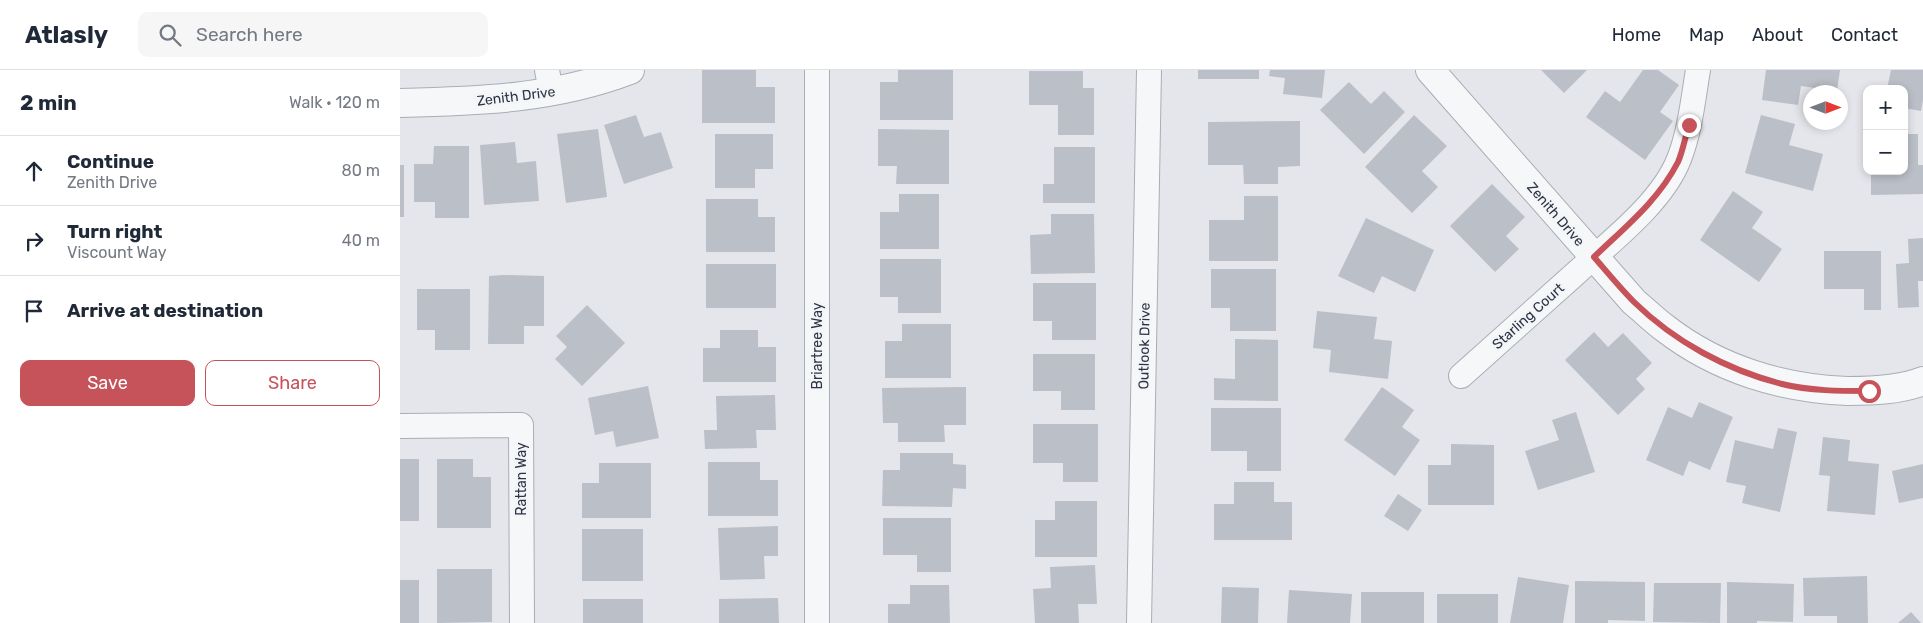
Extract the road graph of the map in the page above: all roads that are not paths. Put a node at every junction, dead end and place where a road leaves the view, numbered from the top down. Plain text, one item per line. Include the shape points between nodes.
1 (630, 70) edge
2 (816, 70) edge
3 (1149, 70) edge
4 (1430, 70) edge
5 (1698, 70) edge
6 (549, 81) edge
7 (400, 103) edge
8 (1594, 257) junction
9 (1461, 376) dead end
10 (1923, 381) edge
11 (400, 426) edge
12 (522, 623) edge
13 (818, 623) edge
14 (1140, 623) edge

1 - 6 street, Zenith Drive via 612,77
2 - 13 street, Briartree Way
3 - 14 street, Outlook Drive
4 - 8 street, Zenith Drive
5 - 8 street, Starling Court via 1689,125 1678,160 1648,206
6 - 7 street, Zenith Drive via 480,101
8 - 9 street, Starling Court
8 - 10 street, Zenith Drive via 1634,302 1667,330 1703,353 1742,371 1783,384 1826,390 1869,391 1912,386
11 - 12 street, Rattan Way via 521,425

